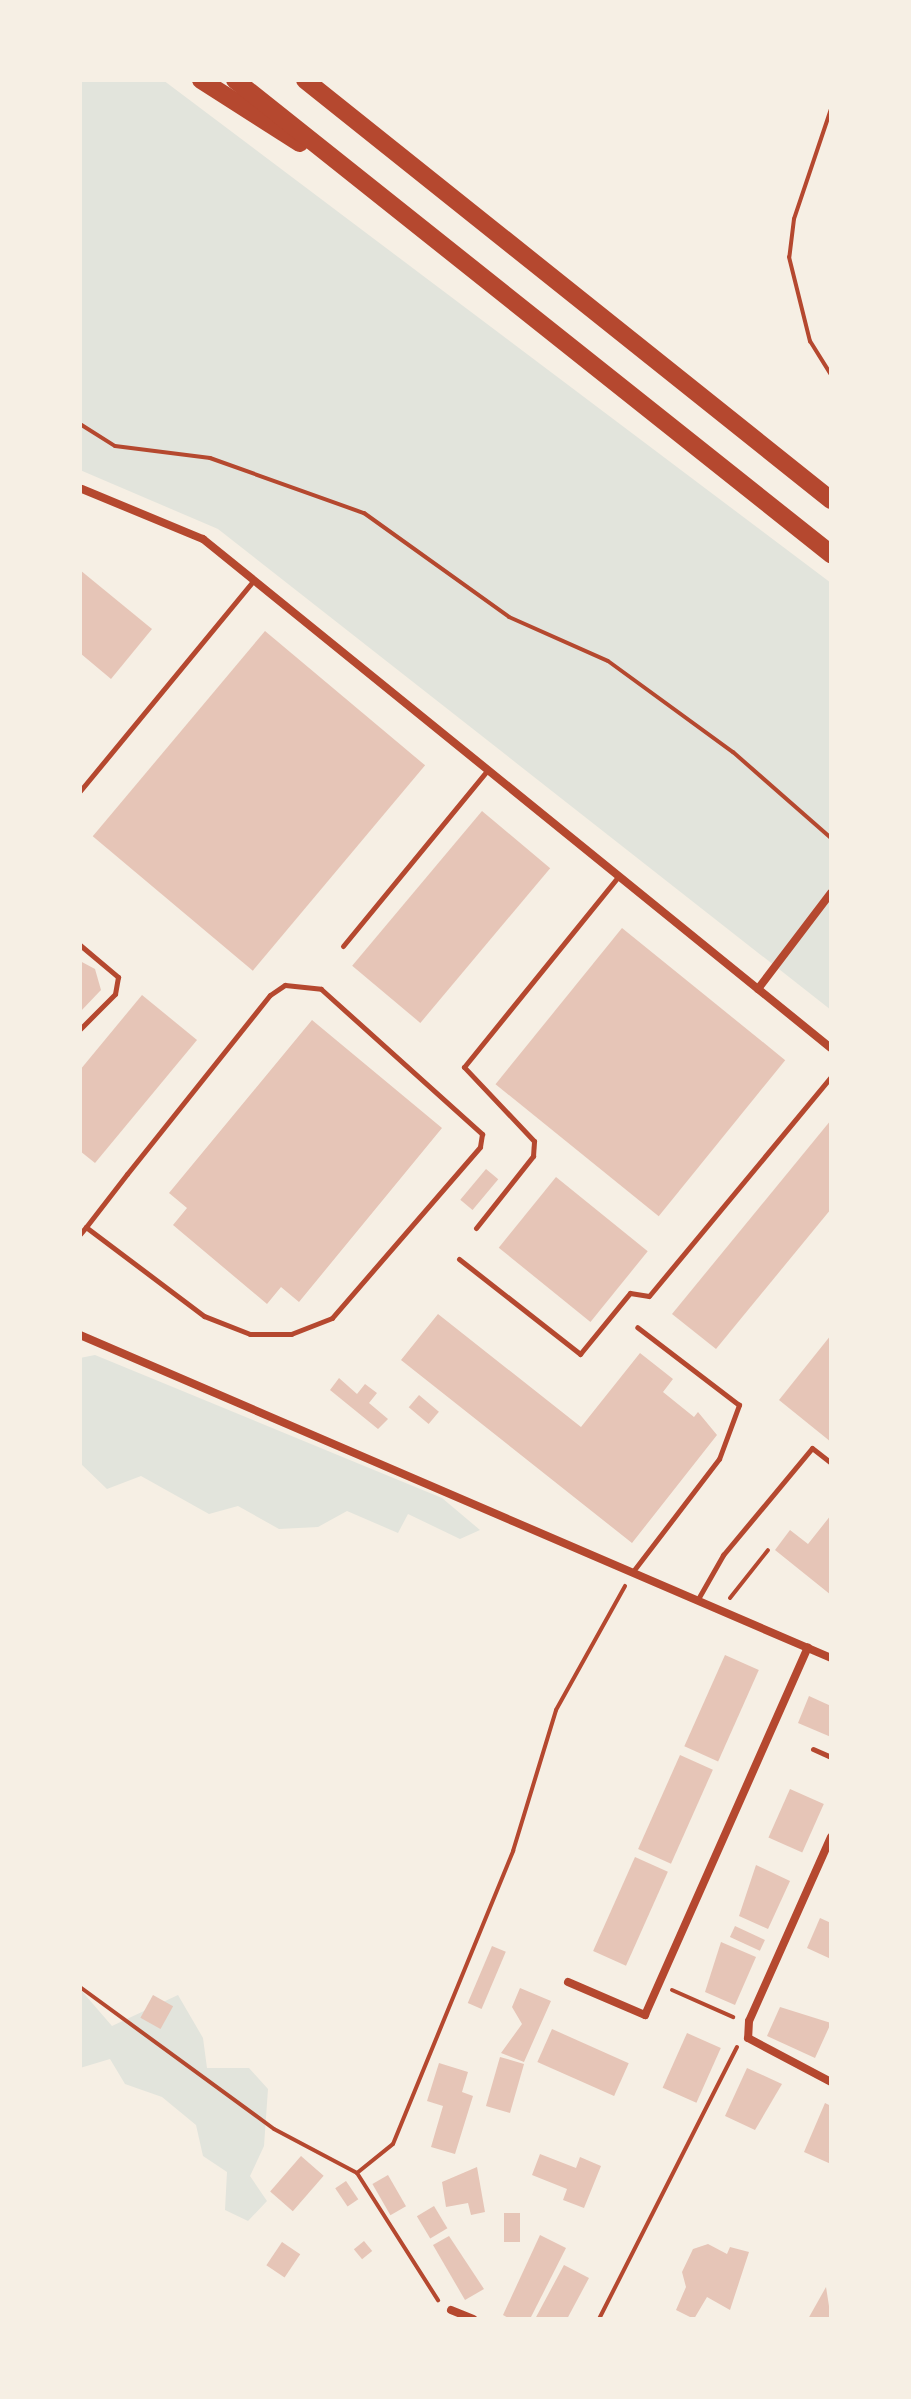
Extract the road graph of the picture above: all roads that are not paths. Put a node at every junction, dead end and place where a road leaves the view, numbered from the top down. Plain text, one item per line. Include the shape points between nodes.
1 (201, 80) edge
2 (235, 80) edge
3 (305, 80) edge
4 (404, 210) junction
5 (81, 490) edge
6 (831, 500) edge
7 (831, 554) edge
8 (254, 580) junction
9 (487, 771) junction
10 (80, 791) edge
11 (618, 877) junction
12 (831, 893) edge
13 (80, 945) edge
14 (343, 946) dead end
15 (758, 989) junction
16 (80, 1029) edge
17 (831, 1048) edge
18 (831, 1077) edge
19 (86, 1227) junction
20 (476, 1228) dead end
21 (80, 1234) edge
22 (459, 1259) dead end
23 (637, 1327) dead end
24 (80, 1335) edge
25 (831, 1463) edge
26 (634, 1570) junction
27 (698, 1599) junction
28 (808, 1648) junction
29 (831, 1658) edge
30 (813, 1749) dead end
31 (831, 1757) edge
32 (831, 1837) edge
33 (568, 1982) dead end
34 (831, 2082) edge
35 (451, 2310) road end
36 (473, 2319) edge

1 - 4 highway
2 - 4 highway
3 - 6 highway
4 - 7 highway
5 - 8 street via 203,539
8 - 9 street
8 - 10 lane
9 - 11 street
9 - 14 lane
11 - 15 street
11 - 20 lane via 464,1067 534,1141 533,1156
12 - 15 street
13 - 16 lane via 118,977 115,994
15 - 17 street
18 - 22 lane via 649,1296 630,1293 580,1354
19 - 19 lane via 285,985 321,989 482,1134 480,1147 332,1318 291,1334 250,1334 204,1316
19 - 21 lane
23 - 26 lane via 739,1405 719,1459
24 - 26 street
25 - 27 lane via 812,1448 723,1555
26 - 27 street
27 - 28 street
28 - 29 street
28 - 33 street via 645,2015
30 - 31 lane
32 - 34 street via 749,2024 748,2038
35 - 36 street

